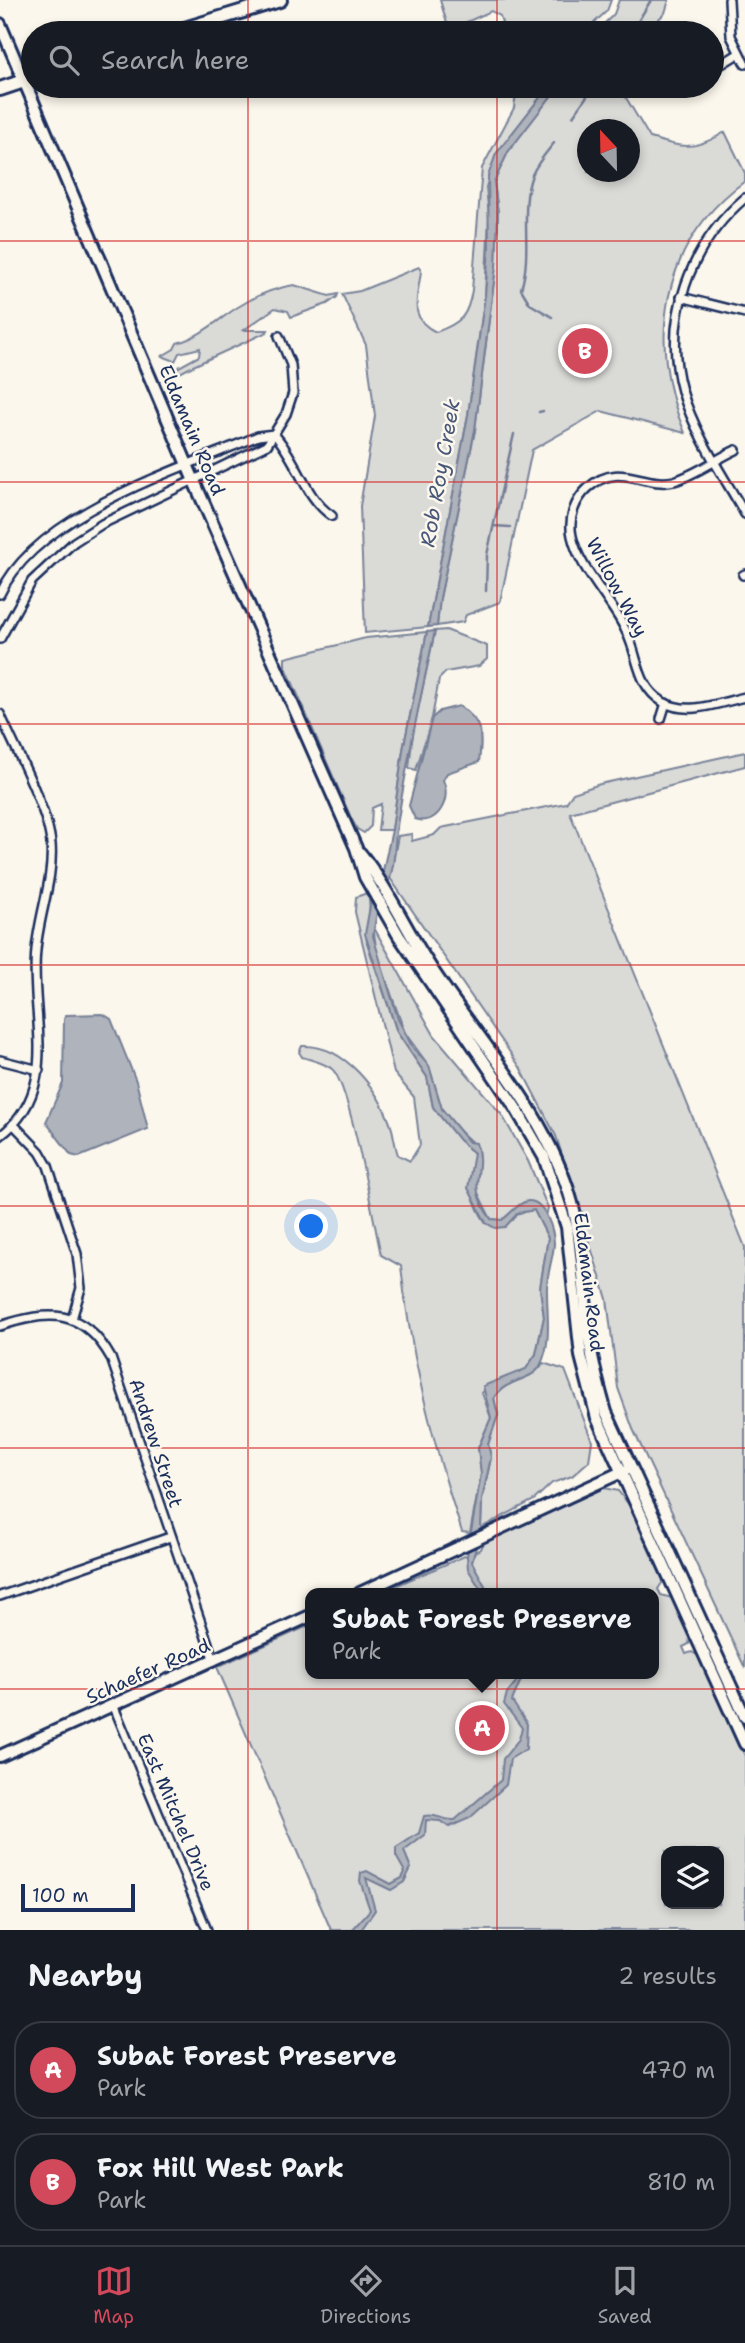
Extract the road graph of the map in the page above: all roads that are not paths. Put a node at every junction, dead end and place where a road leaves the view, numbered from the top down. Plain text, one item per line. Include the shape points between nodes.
1 (280, 0) edge
2 (729, 0) edge
3 (211, 21) edge
4 (0, 24) edge
5 (738, 54) junction
6 (724, 63) edge
7 (745, 64) edge
8 (21, 66) edge
9 (21, 82) edge
10 (0, 89) edge
11 (35, 98) edge
12 (745, 198) edge
13 (681, 297) junction
14 (745, 313) edge
15 (279, 336) dead end
16 (274, 434) junction
17 (736, 450) dead end
18 (714, 460) junction
19 (188, 466) junction
20 (194, 481) junction
21 (745, 514) edge
22 (332, 516) dead end
23 (0, 594) edge
24 (0, 639) edge
25 (745, 697) edge
26 (666, 704) junction
27 (0, 714) edge
28 (661, 719) dead end
29 (0, 1060) edge
30 (39, 1070) junction
31 (13, 1124) junction
32 (0, 1136) edge
33 (72, 1319) junction
34 (0, 1326) edge
35 (626, 1469) junction
36 (170, 1537) junction
37 (371, 1588) edge
38 (0, 1596) edge
39 (305, 1618) edge
40 (710, 1640) junction
41 (699, 1645) junction
42 (214, 1661) junction
43 (114, 1707) junction
44 (745, 1717) edge
45 (745, 1744) edge
46 (0, 1756) edge
47 (207, 1930) edge

1 - 3 main road
2 - 5 street via 729,26
4 - 8 main road, Eldamain Road
5 - 6 street
5 - 7 street
9 - 10 main road
11 - 19 main road, Eldamain Road
12 - 13 street via 718,224 698,255
13 - 14 street
13 - 18 street via 676,336 679,377 692,417
15 - 16 street via 291,365 293,393
16 - 19 street via 258,436
16 - 20 street via 267,445
16 - 22 street via 289,450 315,505
17 - 18 street, Willow Way
18 - 21 street
18 - 26 street, Willow Way via 672,481 607,477 588,488 573,510 576,548 622,622 642,680
19 - 20 main road, Eldamain Road
19 - 23 street via 79,515 29,555
20 - 24 street via 102,524 62,550 22,593
20 - 35 main road, Eldamain Road via 365,877 399,936 526,1124 554,1179 567,1227 584,1377 597,1418
25 - 26 street via 696,709
26 - 28 street
27 - 30 street via 52,845 35,957
29 - 30 street
30 - 31 street via 30,1099
31 - 32 street
31 - 33 street via 48,1167 77,1254 81,1287
33 - 34 street via 37,1315
33 - 36 street, Andrew Street via 93,1332 111,1358
35 - 37 main road
35 - 40 main road, Eldamain Road
35 - 41 main road, Eldamain Road
36 - 38 street
36 - 42 street, Andrew Street
39 - 42 main road, Schaefer Road
40 - 41 main road
40 - 44 main road, Eldamain Road
41 - 45 main road, Eldamain Road
42 - 43 main road, Schaefer Road
43 - 46 main road, Schaefer Road
43 - 47 street, East Mitchel Drive

